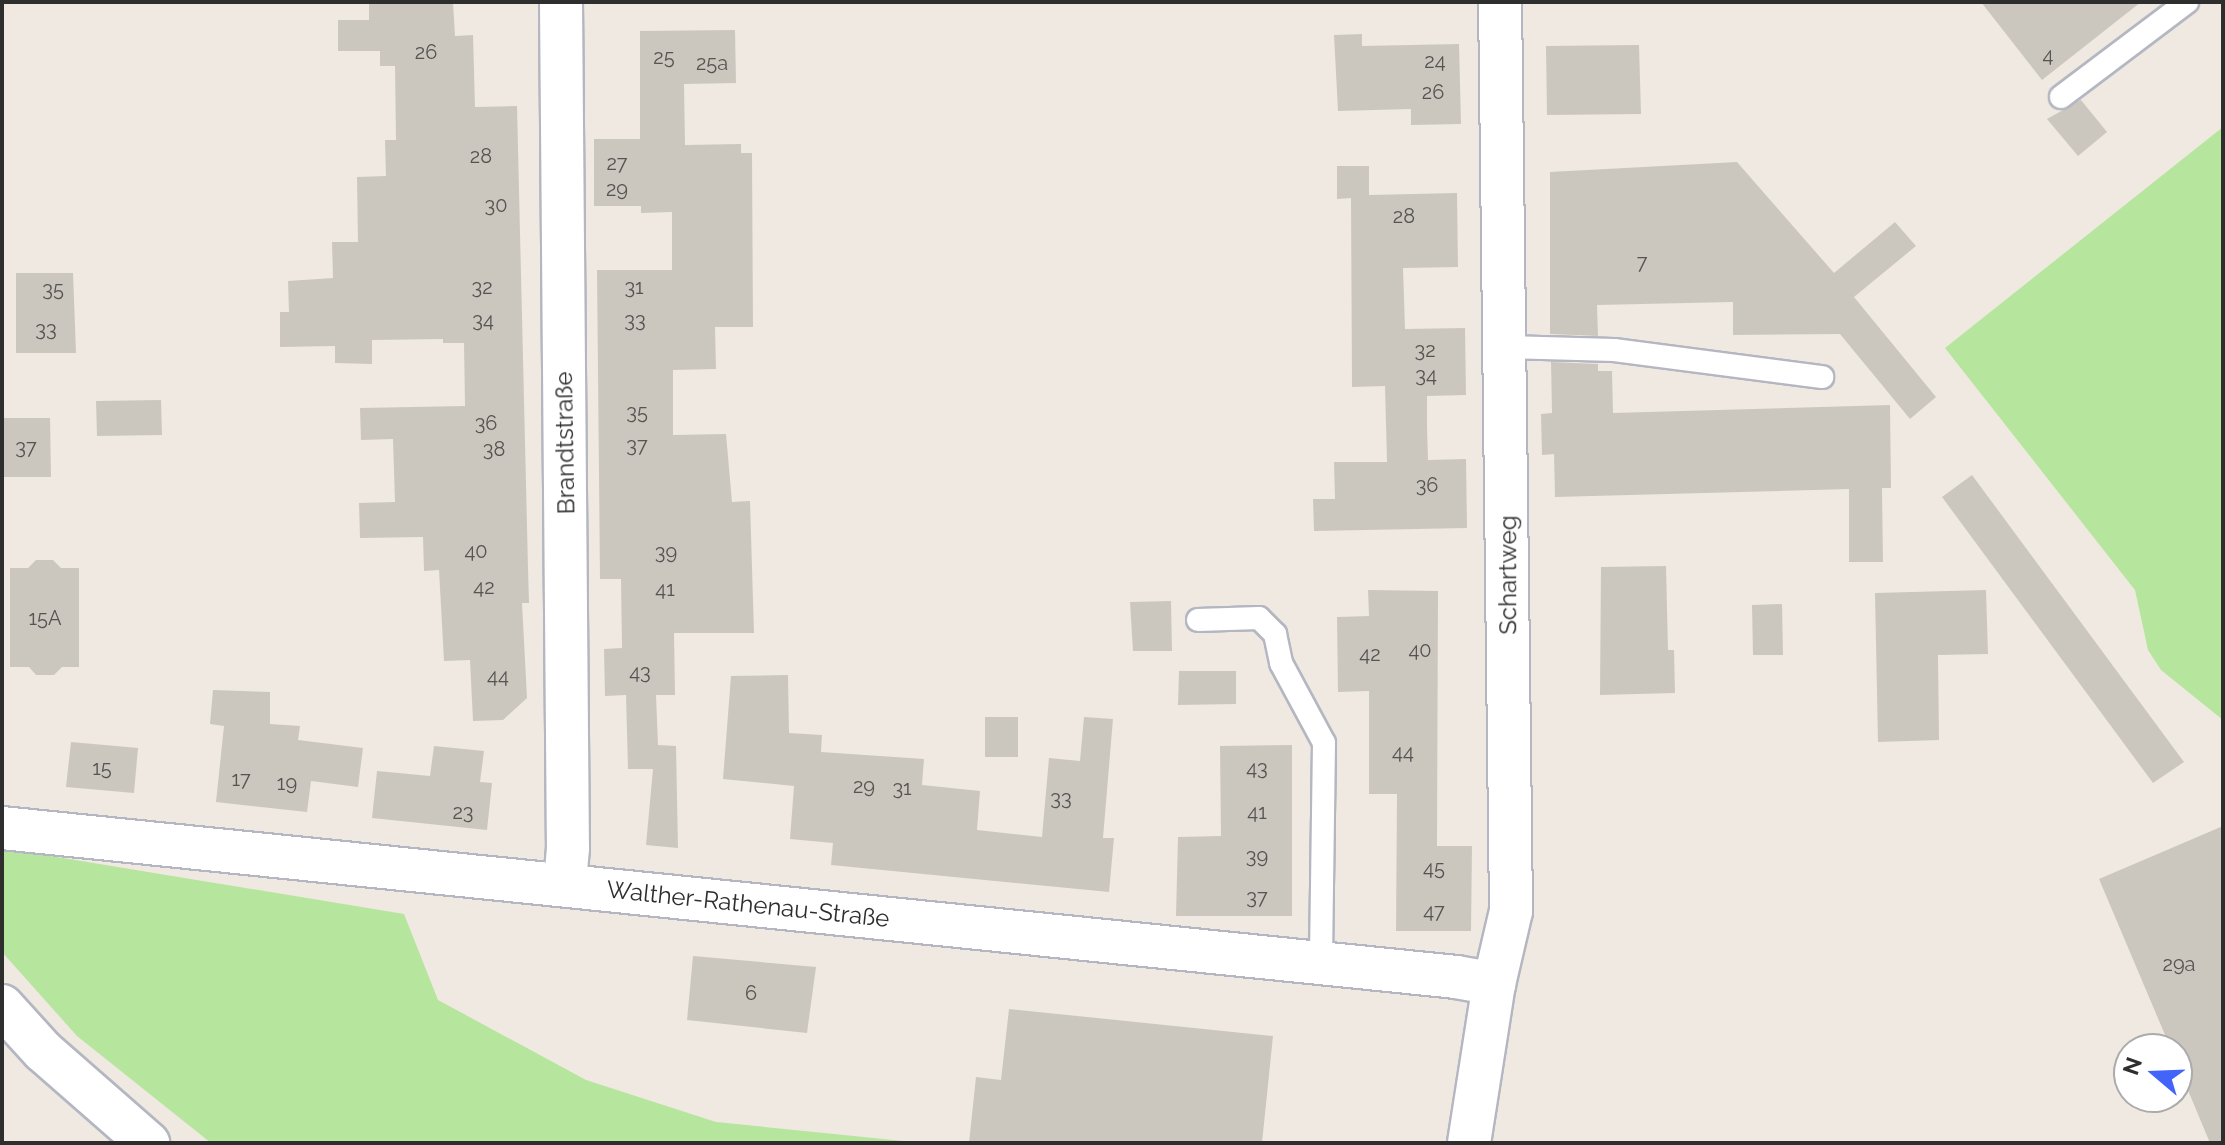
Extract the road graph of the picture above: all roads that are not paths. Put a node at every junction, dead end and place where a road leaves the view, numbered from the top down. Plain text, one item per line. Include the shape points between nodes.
1 (561, 2) edge
2 (1500, 2) edge
3 (2187, 2) edge
4 (2061, 97) dead end
5 (1506, 347) junction
6 (1822, 377) dead end
7 (1198, 620) dead end
8 (2, 828) edge
9 (565, 885) junction
10 (1321, 963) junction
11 (1494, 984) junction
12 (2, 1006) edge
13 (148, 1143) edge
14 (1469, 1143) edge

1 - 9 street, Brandtstraße
2 - 5 street, Schartweg
3 - 4 lane
5 - 6 lane via 1614,350
5 - 11 street, Schartweg via 1511,901
7 - 10 lane via 1259,618 1275,634 1281,663 1324,743
8 - 9 street, Walther-Rathenau-Straße
9 - 10 street, Walther-Rathenau-Straße
10 - 11 street, Walther-Rathenau-Straße
11 - 14 street, Schartweg
12 - 13 street via 43,1051

